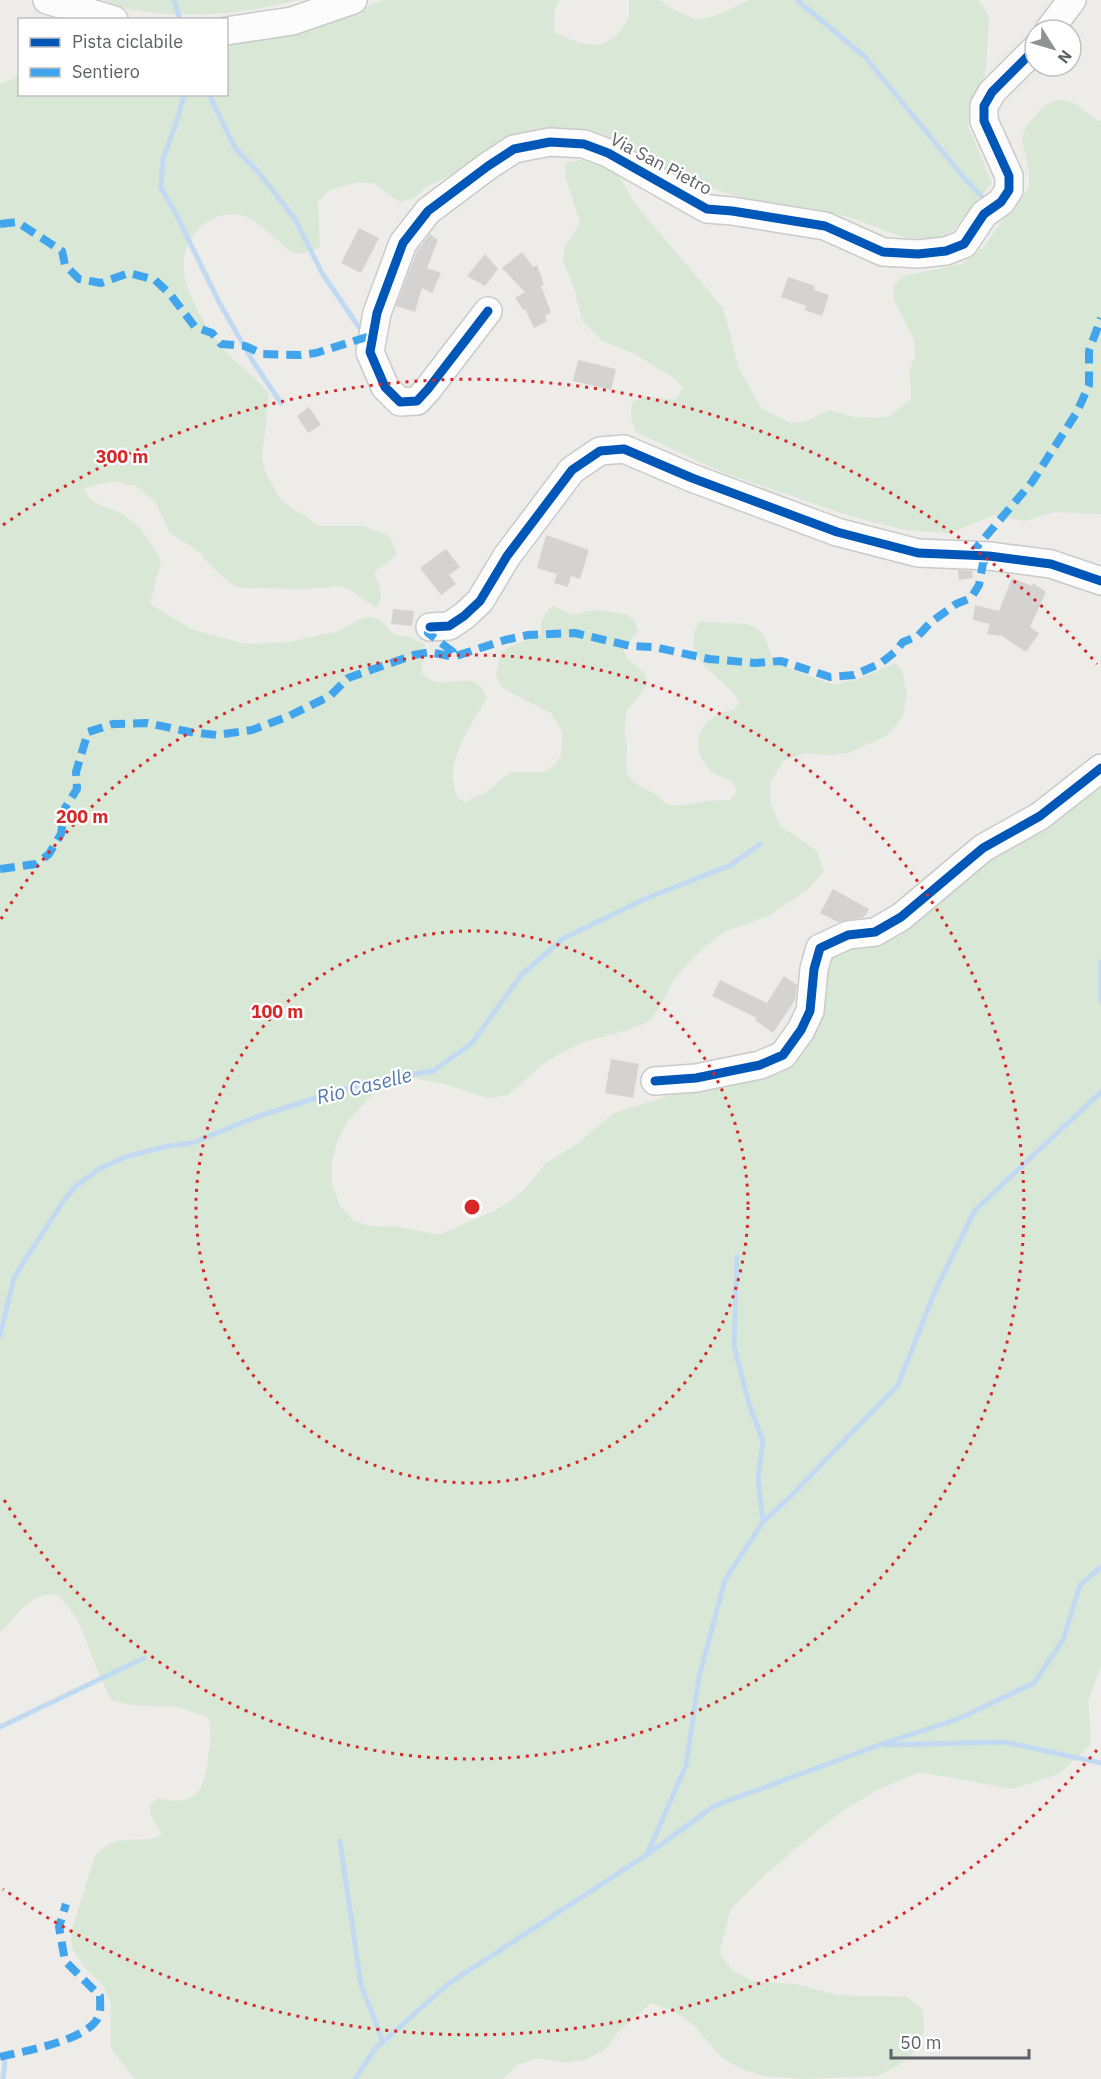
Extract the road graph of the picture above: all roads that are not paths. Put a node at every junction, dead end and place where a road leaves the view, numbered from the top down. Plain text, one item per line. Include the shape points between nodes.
1 (47, 0) edge
2 (353, 0) edge
3 (1072, 0) edge
4 (107, 18) edge
5 (1058, 18) edge
6 (228, 31) edge
7 (1023, 61) edge
8 (488, 311) dead end
9 (1101, 581) edge
10 (430, 627) dead end
11 (1101, 768) edge
12 (655, 1081) dead end

1 - 4 street
2 - 6 street via 292,21
3 - 5 street
7 - 8 street, Via San Pietro via 992,92 984,106 984,121 1009,176 1009,190 1001,202 984,214 964,244 946,251 918,254 883,252 825,226 706,209 608,153 584,144 550,142 514,149 488,166 428,211 404,243 377,313 370,352 385,387 400,402 417,401
9 - 10 street via 1051,564 918,553 837,532 624,449 600,451 572,470 507,556 480,601 449,626
11 - 12 street via 1040,816 983,848 901,917 875,932 848,935 820,948 810,1011 783,1055 760,1065

